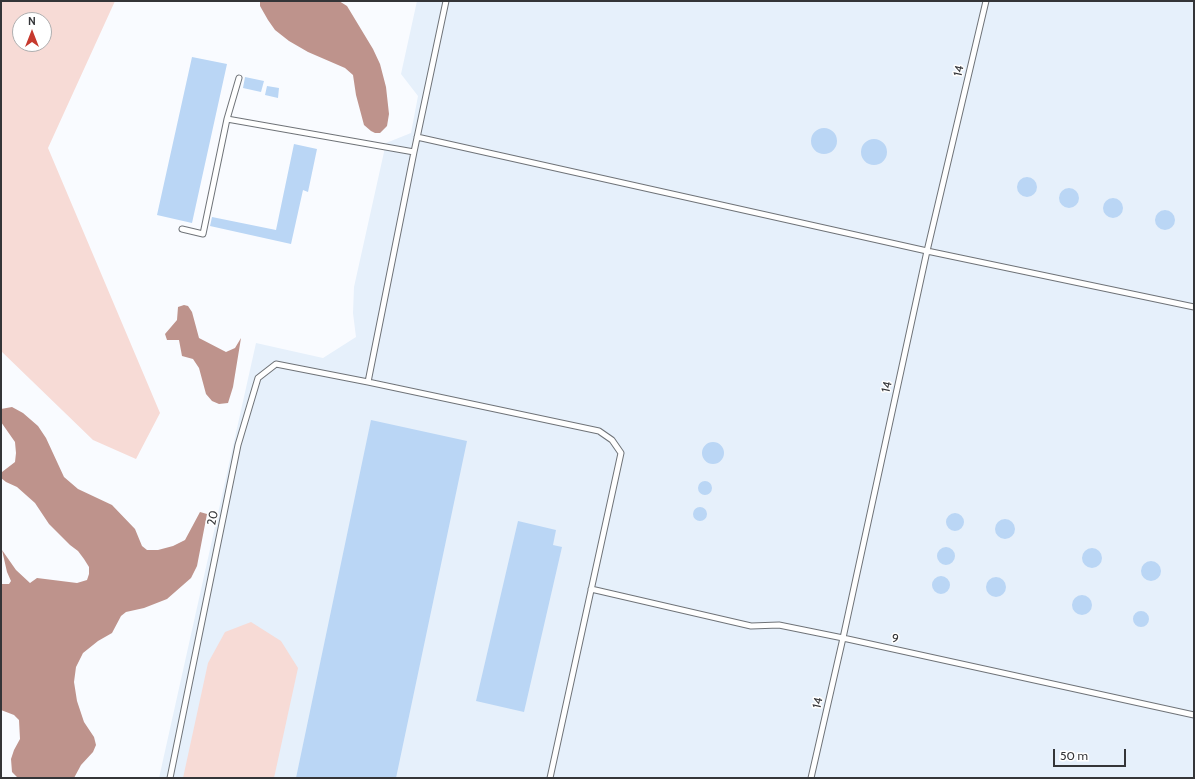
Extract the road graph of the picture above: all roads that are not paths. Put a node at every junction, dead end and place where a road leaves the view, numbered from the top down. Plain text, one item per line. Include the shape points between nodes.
1 (446, 1) edge
2 (986, 1) edge
3 (239, 78) dead end
4 (227, 119) junction
5 (417, 137) junction
6 (414, 152) junction
7 (182, 229) dead end
8 (927, 251) junction
9 (1194, 307) edge
10 (368, 382) junction
11 (591, 590) junction
12 (843, 638) junction
13 (1194, 715) edge
14 (170, 778) edge
15 (550, 778) edge
16 (811, 778) edge

1 - 5 lane
2 - 8 lane, 14 / 14
3 - 4 lane
4 - 6 lane
4 - 7 lane via 203,234
5 - 6 lane
5 - 8 lane
6 - 10 lane
8 - 9 lane
8 - 12 lane, 14 / 14
10 - 11 lane, 20 via 599,431 612,440 621,453
10 - 14 lane, 20 / 20 via 276,364 258,378 238,445
11 - 12 lane, 9 / 9 via 751,626 779,625
11 - 15 lane, 20
12 - 13 lane, 9 / 9
12 - 16 lane, 14 / 14

